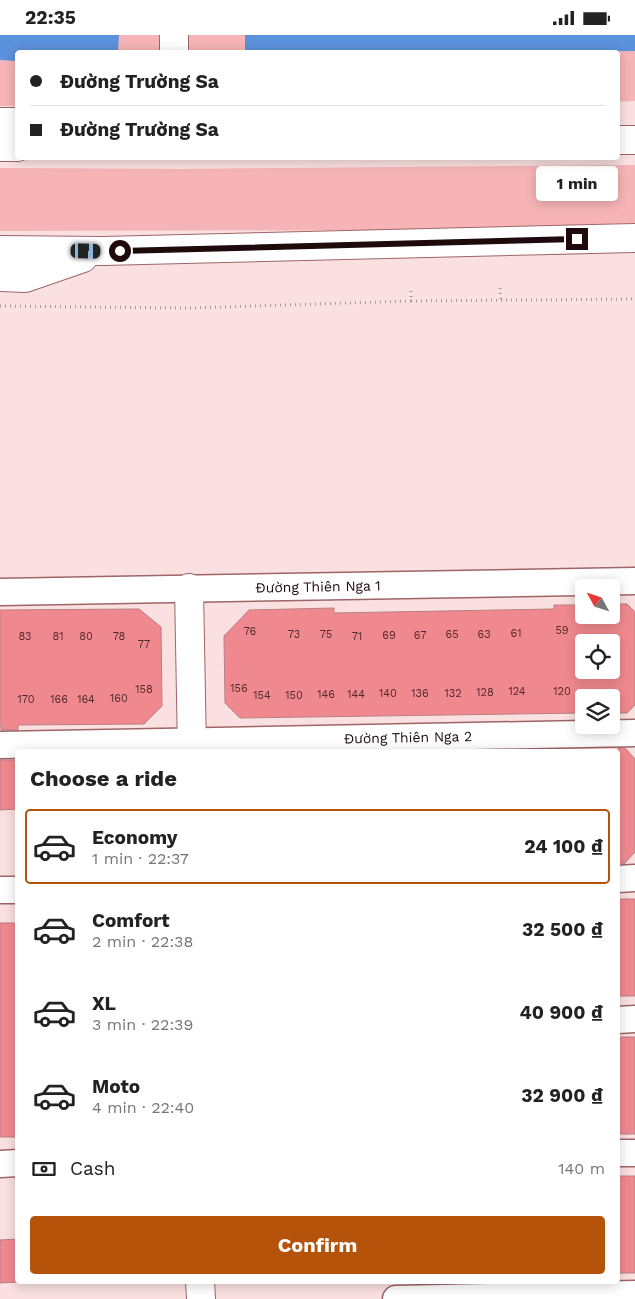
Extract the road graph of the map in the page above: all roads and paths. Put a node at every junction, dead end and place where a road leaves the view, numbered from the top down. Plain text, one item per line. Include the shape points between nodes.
1 (174, 35) edge
2 (174, 50) edge
3 (0, 122) edge
4 (15, 122) edge
5 (620, 140) edge
6 (635, 140) edge
7 (0, 147) edge
8 (15, 147) edge
9 (635, 238) edge
10 (0, 249) edge
11 (103, 251) junction
12 (0, 277) edge
13 (411, 288) dead end
14 (500, 288) dead end
15 (635, 299) edge
16 (411, 301) junction
17 (501, 301) junction
18 (0, 306) edge
19 (635, 581) edge
20 (189, 589) junction
21 (0, 592) edge
22 (635, 733) edge
23 (0, 745) edge
24 (192, 746) edge
25 (635, 878) edge
26 (620, 879) edge
27 (15, 889) edge
28 (0, 890) edge
29 (620, 1019) edge
30 (635, 1019) edge
31 (620, 1153) edge
32 (635, 1153) edge
33 (15, 1163) edge
34 (0, 1164) edge
35 (200, 1284) edge
36 (635, 1294) edge
37 (201, 1299) edge
38 (396, 1299) edge

1 - 2 main road
3 - 4 main road
5 - 6 main road
7 - 8 main road
9 - 11 main road
10 - 11 main road
11 - 12 main road via 25,277
13 - 16 path
14 - 17 path
15 - 17 path
16 - 17 path
16 - 18 path via 188,308
19 - 20 street, Đường Thiên Nga 1
20 - 21 street, Đường Thiên Nga 1
20 - 24 main road
22 - 24 street, Đường Thiên Nga 2
23 - 24 street, Đường Thiên Nga 2
25 - 26 street
27 - 28 street
29 - 30 street
31 - 32 street
33 - 34 street
35 - 37 main road
36 - 38 street

